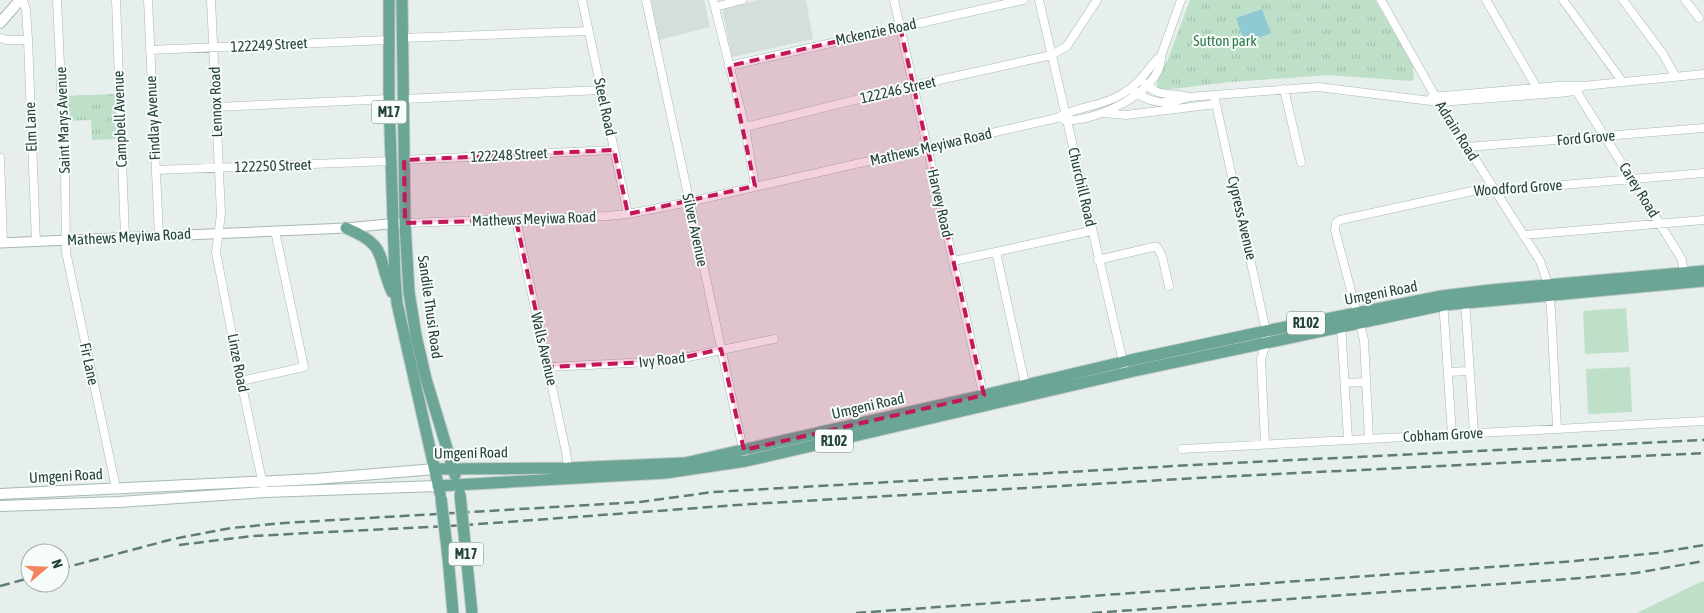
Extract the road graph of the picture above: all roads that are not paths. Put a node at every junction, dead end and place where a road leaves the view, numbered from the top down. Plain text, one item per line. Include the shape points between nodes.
1 (22, 0) edge
2 (57, 0) edge
3 (116, 0) edge
4 (148, 0) edge
5 (211, 0) edge
6 (389, 0) edge
7 (402, 0) edge
8 (582, 0) edge
9 (646, 0) edge
10 (742, 0) edge
11 (894, 0) edge
12 (1023, 0) edge
13 (1039, 0) edge
14 (1097, 0) edge
15 (1181, 0) edge
16 (1381, 0) edge
17 (1486, 0) edge
18 (1563, 0) edge
19 (1623, 0) edge
20 (1685, 0) edge
21 (714, 3) edge
22 (1699, 18) dead end
23 (0, 22) edge
24 (900, 27) junction
25 (588, 30) junction
26 (0, 38) edge
27 (402, 38) junction
28 (28, 40) junction
29 (388, 40) junction
30 (213, 47) junction
31 (150, 50) junction
32 (1052, 55) junction
33 (729, 66) junction
34 (1704, 74) edge
35 (1675, 76) junction
36 (1144, 82) junction
37 (1622, 82) junction
38 (912, 86) junction
39 (1131, 88) junction
40 (1537, 88) junction
41 (1574, 88) junction
42 (1284, 89) junction
43 (601, 90) junction
44 (1138, 94) junction
45 (1214, 95) junction
46 (1189, 97) junction
47 (1437, 99) junction
48 (388, 100) junction
49 (403, 100) junction
50 (1216, 104) junction
51 (216, 107) junction
52 (1101, 113) junction
53 (1066, 117) junction
54 (745, 127) junction
55 (1704, 128) edge
56 (1605, 136) junction
57 (926, 148) junction
58 (1467, 148) junction
59 (614, 150) junction
60 (0, 158) edge
61 (404, 160) junction
62 (391, 161) junction
63 (1301, 162) dead end
64 (218, 168) junction
65 (156, 170) junction
66 (1704, 173) edge
67 (1632, 179) junction
68 (756, 186) junction
69 (1493, 189) junction
70 (689, 202) junction
71 (628, 214) junction
72 (516, 220) junction
73 (1704, 220) edge
74 (405, 223) junction
75 (1660, 223) junction
76 (393, 224) junction
77 (346, 228) junction
78 (275, 231) junction
79 (1092, 231) junction
80 (219, 234) junction
81 (1523, 235) junction
82 (159, 236) junction
83 (125, 237) junction
84 (66, 240) junction
85 (36, 242) junction
86 (2, 243) edge
87 (996, 252) junction
88 (1098, 260) junction
89 (954, 261) junction
90 (1704, 271) edge
91 (1684, 272) junction
92 (1704, 280) edge
93 (1169, 286) dead end
94 (1549, 291) junction
95 (1464, 298) junction
96 (1443, 301) junction
97 (397, 303) junction
98 (1358, 318) junction
99 (1341, 322) junction
100 (1266, 330) junction
101 (774, 339) dead end
102 (1266, 342) junction
103 (721, 350) junction
104 (1185, 355) junction
105 (1123, 362) junction
106 (548, 367) junction
107 (1469, 371) junction
108 (1449, 372) junction
109 (1125, 374) junction
110 (241, 381) junction
111 (1365, 382) junction
112 (1345, 383) junction
113 (1027, 391) junction
114 (985, 401) junction
115 (1704, 421) edge
116 (1557, 428) junction
117 (1474, 433) junction
118 (1452, 436) junction
119 (1369, 438) junction
120 (1348, 439) junction
121 (1265, 444) junction
122 (1182, 449) dead end
123 (745, 455) junction
124 (434, 469) junction
125 (453, 469) junction
126 (569, 473) junction
127 (262, 482) junction
128 (116, 488) junction
129 (459, 489) junction
130 (264, 492) junction
131 (440, 492) junction
132 (0, 494) edge
133 (0, 506) edge
134 (453, 613) edge
135 (472, 613) edge

1 - 23 main road
1 - 28 street, Elm Lane
2 - 84 street, Saint Marys Avenue
3 - 83 street, Campbell Avenue
4 - 31 street, Findlay Avenue
5 - 30 street, Lennox Road
6 - 29 main road, Sandile Thusi Road / M17
7 - 27 main road, Sandile Thusi Road / M17
8 - 25 street, Steel Road
9 - 70 street, Silver Avenue
10 - 21 street
11 - 24 street, Harvey Road
12 - 24 street, Mckenzie Road
13 - 32 street, Churchill Road
14 - 32 street via 1067,46
15 - 36 street via 1161,56 1156,59
16 - 47 street, Adrain Road
17 - 40 street
18 - 37 street
19 - 35 street via 1663,54
20 - 22 street
21 - 33 street
24 - 33 street, Mckenzie Road
24 - 38 street, Harvey Road
25 - 27 street
25 - 43 street, Steel Road
26 - 28 street
27 - 49 main road, Sandile Thusi Road / M17
28 - 85 street, Elm Lane
29 - 30 street, 122249 Street
29 - 48 main road, Sandile Thusi Road / M17
30 - 31 street, 122249 Street
30 - 51 street, Lennox Road
31 - 65 street, Findlay Avenue
32 - 38 street, 122246 Street
32 - 53 street, Churchill Road
33 - 54 street
34 - 35 street
35 - 37 street
36 - 39 street, Mathews Meyiwa Road
36 - 44 street, Mathews Meyiwa Road
36 - 46 street via 1154,92
37 - 41 street
38 - 54 street, 122246 Street
38 - 57 street, Harvey Road
39 - 44 street
39 - 53 street, Mathews Meyiwa Road via 1106,102
40 - 41 street
40 - 47 street
41 - 47 street
41 - 56 street, Carey Road
42 - 45 street
42 - 47 street via 1318,87
42 - 63 street
43 - 49 street
43 - 59 street, Steel Road
44 - 46 street via 1150,102
44 - 52 street, Mathews Meyiwa Road
45 - 46 street
45 - 50 street, Cypress Avenue
47 - 58 street, Adrain Road
48 - 51 street
48 - 62 main road, Sandile Thusi Road / M17
49 - 61 main road, Sandile Thusi Road / M17
50 - 52 street via 1126,115
50 - 100 street, Cypress Avenue
51 - 64 street, Lennox Road
52 - 53 street, Mathews Meyiwa Road
53 - 57 street, Mathews Meyiwa Road
53 - 79 street, Churchill Road
54 - 68 street
55 - 56 street, Ford Grove
56 - 58 street, Ford Grove
56 - 67 street, Carey Road
57 - 68 street, Mathews Meyiwa Road
57 - 89 street, Harvey Road
58 - 69 street, Adrain Road
59 - 61 street, 122248 Street
59 - 71 street, Steel Road
60 - 86 street
61 - 74 main road, Sandile Thusi Road / M17
62 - 64 street, 122250 Street
62 - 76 main road, Sandile Thusi Road / M17
64 - 65 street, 122250 Street
64 - 80 street, Lennox Road
65 - 82 street, Findlay Avenue
66 - 67 street, Woodford Grove
67 - 69 street, Woodford Grove
67 - 75 street, Carey Road
68 - 70 street, Mathews Meyiwa Road
69 - 81 street, Adrain Road
69 - 98 street, Woodford Grove via 1482,188 1336,223 1335,230
70 - 71 street, Mathews Meyiwa Road
70 - 103 street, Silver Avenue
71 - 72 street, Mathews Meyiwa Road
72 - 74 street, Mathews Meyiwa Road
72 - 106 street, Walls Avenue
73 - 75 street
74 - 76 street, Mathews Meyiwa Road
74 - 125 main road, Sandile Thusi Road / M17 via 409,292 416,336
75 - 81 street
75 - 91 street, Carey Road via 1678,253
76 - 77 street, Mathews Meyiwa Road
76 - 97 main road, Sandile Thusi Road / M17
77 - 78 street, Mathews Meyiwa Road
77 - 97 main road via 362,234 376,246
78 - 80 street, Mathews Meyiwa Road
78 - 110 street via 304,368
79 - 87 street
79 - 88 street, Churchill Road
80 - 82 street, Mathews Meyiwa Road
80 - 110 street, Linze Road via 216,252
81 - 94 street, Adrain Road via 1540,261
82 - 83 street, Mathews Meyiwa Road
83 - 84 street, Mathews Meyiwa Road
84 - 85 street, Mathews Meyiwa Road
84 - 128 street, Fir Lane via 67,261
85 - 86 street, Mathews Meyiwa Road
87 - 89 street
87 - 113 street
88 - 93 street via 1158,247
88 - 105 street, Churchill Road
89 - 114 street, Harvey Road
90 - 91 main road, Umgeni Road / R102
91 - 94 main road, Umgeni Road / R102
92 - 94 main road, Umgeni Road / R102
94 - 95 main road, Umgeni Road / R102
94 - 116 street, Adrain Road
95 - 96 main road, Umgeni Road / R102
95 - 107 street
96 - 98 main road, Umgeni Road / R102
96 - 108 street
97 - 124 main road, Sandile Thusi Road / M17
98 - 99 main road, Umgeni Road / R102
98 - 111 street via 1364,340
99 - 100 main road, Umgeni Road / R102
99 - 102 main road, Umgeni Road / R102
99 - 112 street
100 - 102 street, Cypress Avenue
100 - 104 main road, Umgeni Road / R102
101 - 103 street, Ivy Road
102 - 104 main road, Umgeni Road / R102
102 - 121 street, Cypress Avenue via 1261,359
103 - 106 street, Ivy Road via 669,360
103 - 123 street, Silver Avenue
104 - 105 main road, Umgeni Road / R102
104 - 109 main road, Umgeni Road / R102
105 - 109 street, Churchill Road
105 - 113 main road, Umgeni Road / R102
106 - 126 street, Walls Avenue
107 - 108 street
107 - 117 street
108 - 118 street
109 - 113 main road, Umgeni Road / R102
110 - 127 street, Linze Road
111 - 112 street
111 - 119 street
112 - 120 street
113 - 114 main road, Umgeni Road / R102
114 - 123 main road, Umgeni Road / R102
115 - 116 street, Cobham Grove
116 - 117 street, Cobham Grove
117 - 118 street, Cobham Grove
118 - 119 street, Cobham Grove
119 - 120 street, Cobham Grove
120 - 121 street, Cobham Grove
121 - 122 street, Cobham Grove
123 - 126 main road, Umgeni Road / R102 via 665,474
124 - 125 main road, Umgeni Road / R102
124 - 127 main road, Umgeni Road / R102
124 - 131 main road, Sandile Thusi Road / M17
125 - 126 main road, Umgeni Road / R102
125 - 129 main road, Sandile Thusi Road / M17
126 - 129 main road, Umgeni Road / R102
127 - 128 main road, Umgeni Road / R102
127 - 130 street, Linze Road
128 - 132 main road, Umgeni Road / R102
129 - 131 main road, Umgeni Road / R102
129 - 135 main road, Sandile Thusi Road / M17, bridge
130 - 131 main road, Umgeni Road / R102
130 - 133 main road, Umgeni Road / R102
131 - 134 main road, Sandile Thusi Road / M17, bridge

